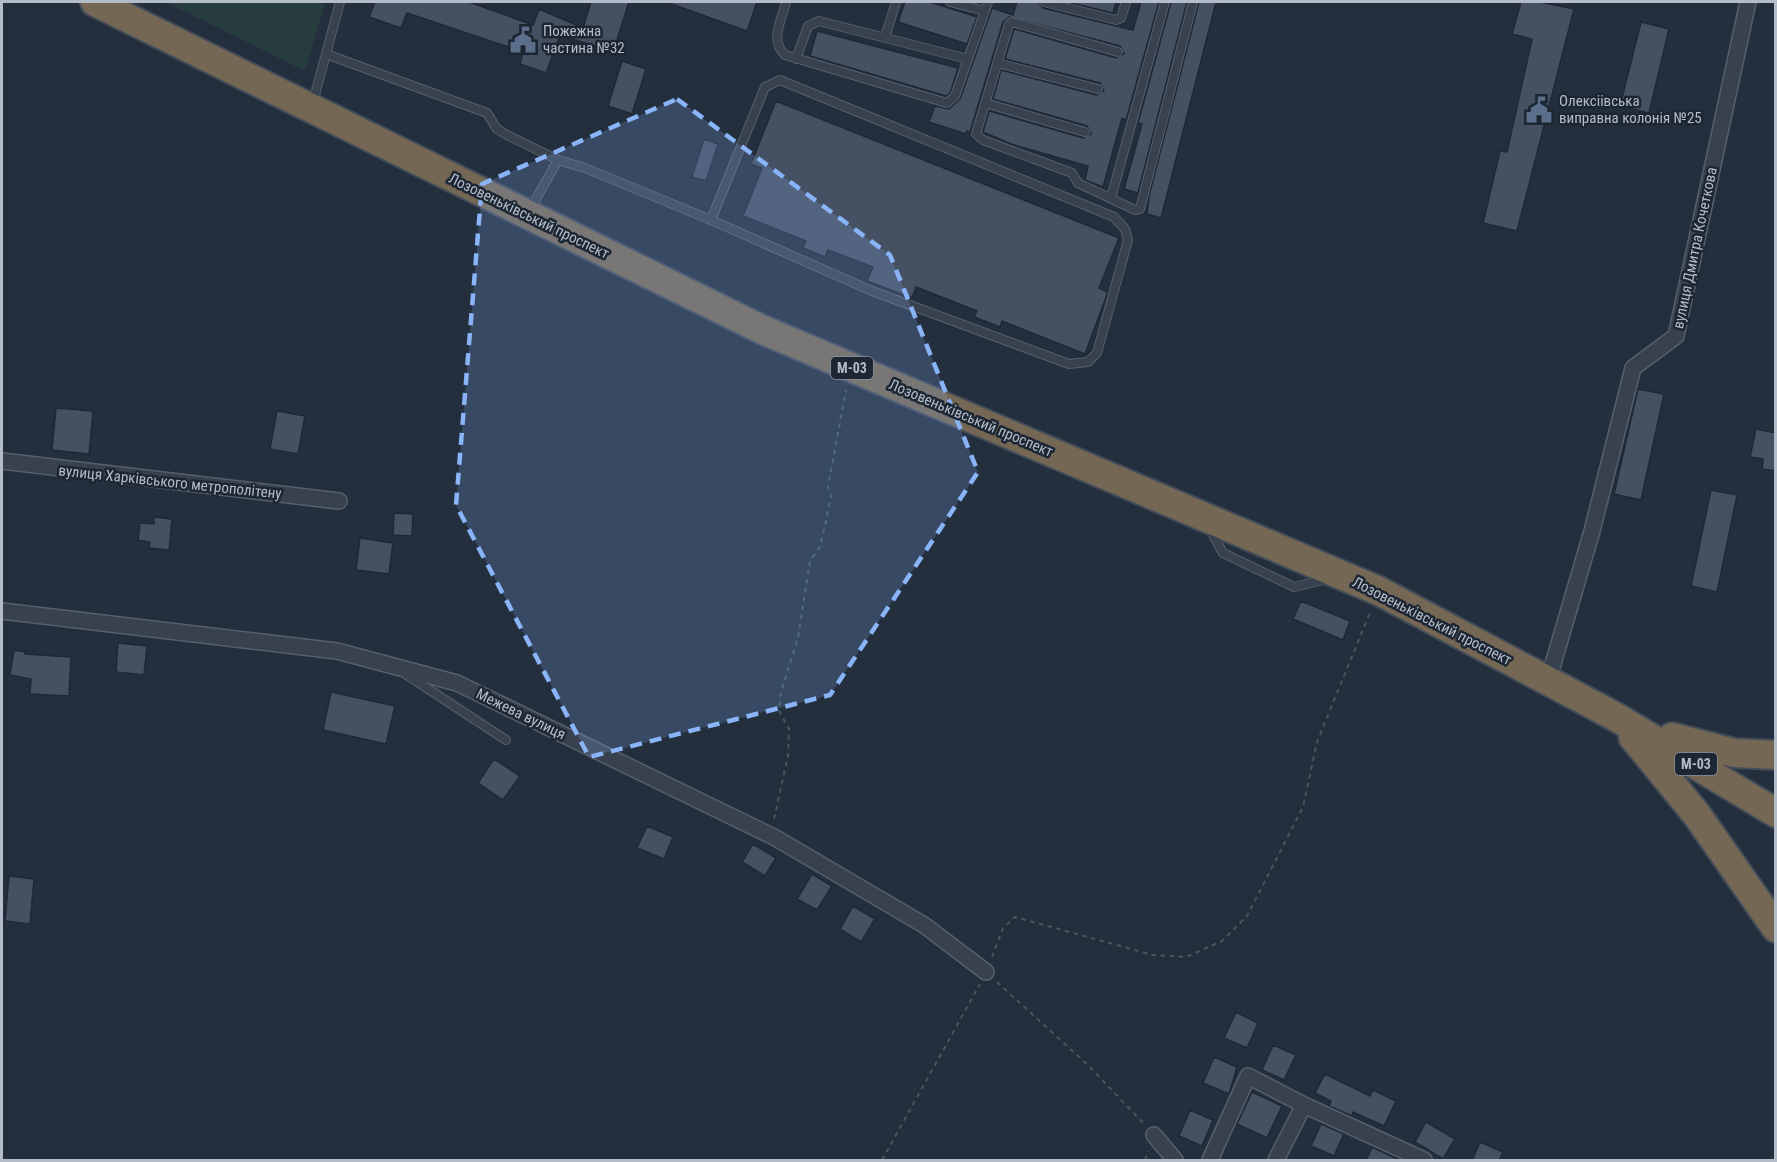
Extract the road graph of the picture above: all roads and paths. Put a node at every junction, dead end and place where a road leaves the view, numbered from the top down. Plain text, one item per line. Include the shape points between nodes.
1 (95, 2) edge
2 (340, 2) edge
3 (786, 2) edge
4 (897, 2) edge
5 (950, 2) edge
6 (988, 2) edge
7 (1044, 2) edge
8 (1126, 2) edge
9 (1165, 2) edge
10 (1193, 2) edge
11 (1748, 2) edge
12 (1078, 6) edge
13 (985, 11) junction
14 (885, 37) junction
15 (1118, 52) dead end
16 (326, 54) junction
17 (796, 59) junction
18 (968, 59) junction
19 (997, 63) junction
20 (1098, 89) dead end
21 (985, 103) junction
22 (311, 109) junction
23 (1085, 132) dead end
24 (558, 160) junction
25 (1112, 198) junction
26 (526, 214) junction
27 (711, 220) junction
28 (848, 366) junction
29 (2, 461) edge
30 (339, 501) dead end
31 (1379, 591) junction
32 (2, 611) edge
33 (400, 669) junction
34 (1548, 681) junction
35 (1616, 717) junction
36 (506, 740) dead end
37 (1776, 755) edge
38 (1776, 813) edge
39 (774, 837) junction
40 (1776, 928) edge
41 (986, 972) junction
42 (1304, 1105) junction
43 (1154, 1135) joint
44 (1418, 1159) edge
45 (882, 1161) edge
46 (1175, 1161) edge
47 (1210, 1161) edge
48 (1276, 1161) edge

1 - 22 highway, Лозовеньківський проспект / М-03
2 - 16 lane
3 - 17 lane via 777,43 785,55
4 - 14 lane
5 - 13 lane
6 - 13 lane
7 - 12 lane
8 - 12 lane via 1121,18 1116,20
9 - 25 lane
10 - 25 lane via 1140,209
11 - 34 street, вулиця Дмитра Кочеткова via 1676,336 1633,368 1592,531
13 - 18 lane
14 - 17 lane via 815,21 808,26
14 - 18 lane
15 - 19 lane via 1012,22
16 - 22 lane
16 - 24 lane via 487,113 507,135
17 - 18 lane via 947,104 955,96
19 - 20 lane
19 - 21 lane
21 - 23 lane
21 - 25 lane via 976,134 983,140 1072,173 1078,183
22 - 26 highway, Лозовеньківський проспект / М-03
24 - 26 lane
24 - 27 lane
26 - 28 highway, Лозовеньківський проспект / М-03 via 763,330
27 - 27 lane via 765,87 780,80 1114,217 1125,229 1128,240 1097,353 1088,362 1076,365 872,291
28 - 31 highway, Лозовеньківський проспект / М-03
28 - 39 path via 826,521 820,547 810,561 798,638 781,692 779,711 789,729 788,756 774,815
29 - 30 street, вулиця Харківського метрополітену
31 - 34 highway, Лозовеньківський проспект / М-03
31 - 41 path via 1317,742 1303,807 1247,916 1222,941 1186,957 1153,955 1015,917 1003,928
32 - 33 street, Межева вулиця via 337,651
33 - 36 lane
33 - 39 street, Межева вулиця via 458,683
34 - 35 highway, Лозовеньківський проспект / М-03
35 - 37 highway via 1694,745 1734,753
35 - 38 highway, Лозовеньківський проспект / М-03
35 - 40 highway via 1692,808
39 - 41 street, Межева вулиця via 924,925
41 - 43 path via 1089,1066
41 - 45 path
42 - 44 street
42 - 47 street via 1248,1076
42 - 48 street
43 - 46 street

